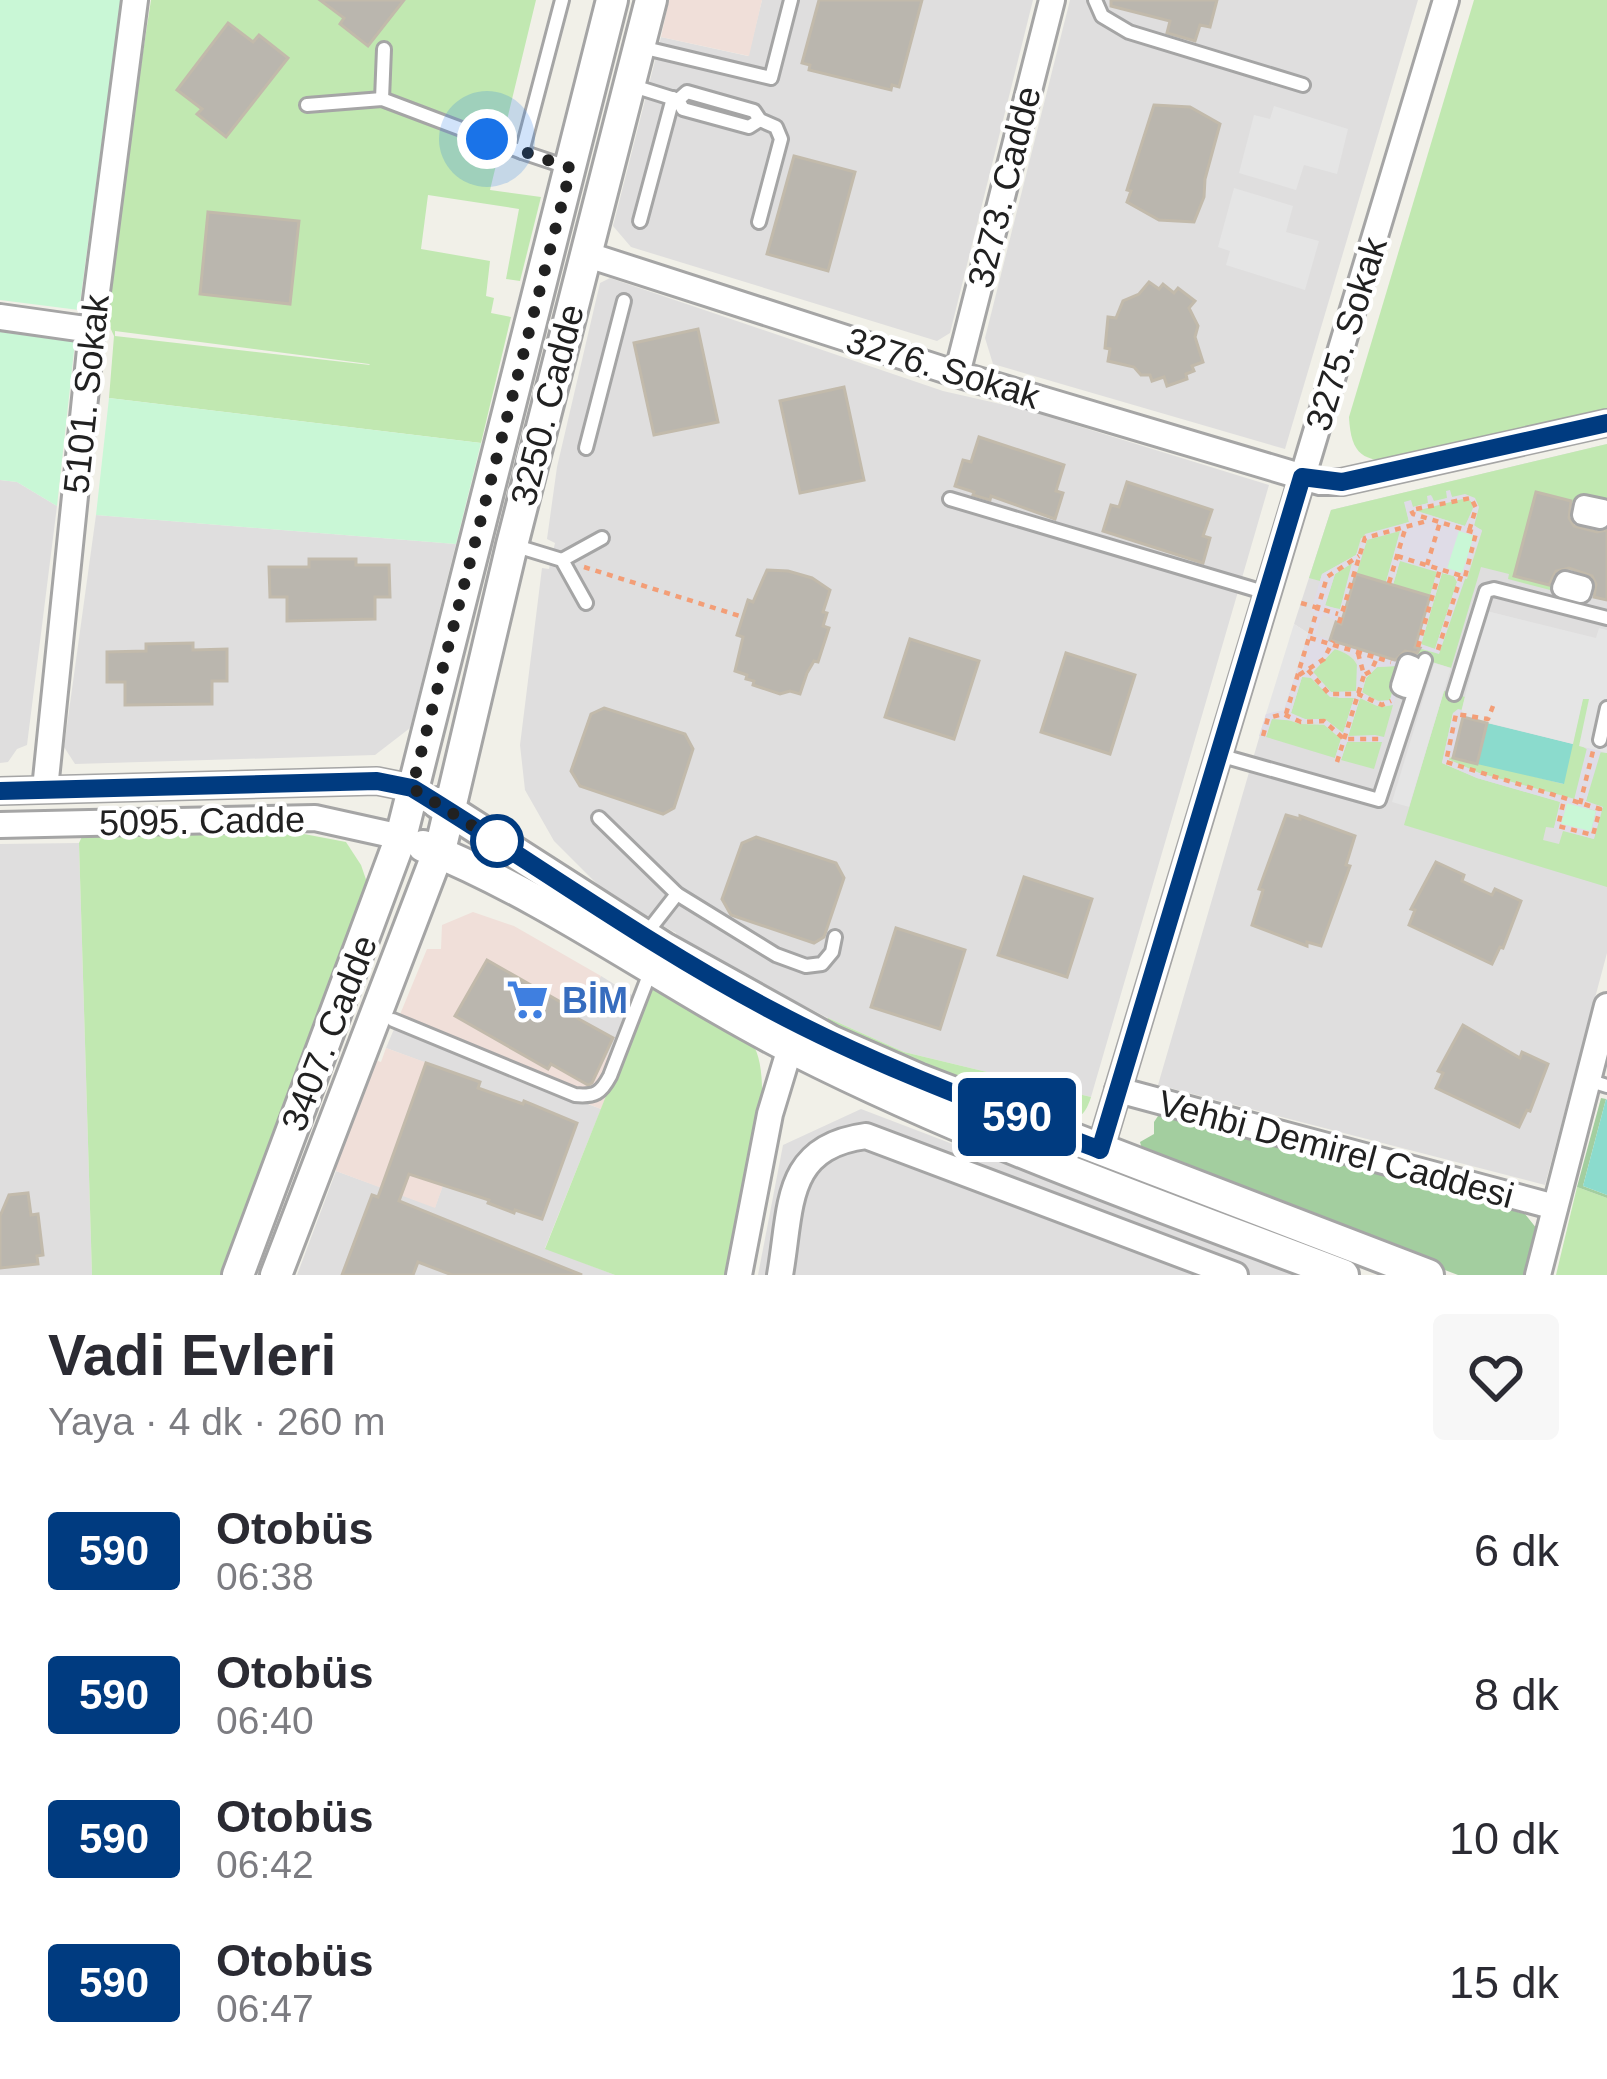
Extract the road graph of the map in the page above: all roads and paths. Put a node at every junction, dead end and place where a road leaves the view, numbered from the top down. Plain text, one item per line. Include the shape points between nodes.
1 (136, 0) edge
2 (562, 0) edge
3 (612, 0) edge
4 (651, 0) edge
5 (791, 0) edge
6 (1052, 0) edge
7 (1096, 0) edge
8 (1446, 0) edge
9 (639, 46) junction
10 (384, 49) dead end
11 (629, 85) junction
12 (1303, 85) dead end
13 (382, 99) junction
14 (676, 99) junction
15 (307, 105) dead end
16 (522, 152) junction
17 (571, 168) junction
18 (640, 221) dead end
19 (759, 223) dead end
20 (552, 244) junction
21 (585, 254) junction
22 (624, 301) dead end
23 (0, 317) edge
24 (92, 330) junction
25 (957, 374) junction
26 (1607, 423) edge
27 (586, 448) dead end
28 (1302, 477) junction
29 (950, 500) dead end
30 (1436, 520) junction
31 (1406, 526) junction
32 (1469, 531) junction
33 (602, 538) dead end
34 (512, 544) junction
35 (1359, 556) junction
36 (1397, 556) junction
37 (562, 560) junction
38 (1426, 565) junction
39 (1440, 569) junction
40 (1461, 576) junction
41 (1389, 584) dead end
42 (1268, 593) junction
43 (586, 603) dead end
44 (1301, 603) dead end
45 (1318, 608) junction
46 (1342, 615) junction
47 (743, 617) dead end
48 (1607, 617) edge
49 (1339, 623) dead end
50 (1310, 638) junction
51 (1333, 643) junction
52 (1358, 653) junction
53 (1414, 656) junction
54 (1377, 658) junction
55 (1308, 670) junction
56 (1299, 675) junction
57 (1364, 675) junction
58 (1396, 685) dead end
59 (1358, 694) junction
60 (1454, 694) dead end
61 (1493, 706) dead end
62 (1607, 708) edge
63 (1286, 715) junction
64 (1263, 736) dead end
65 (1344, 739) junction
66 (1600, 739) joint
67 (1386, 741) dead end
68 (1219, 755) junction
69 (1337, 762) dead end
70 (412, 788) junction
71 (45, 789) junction
72 (0, 791) edge
73 (1564, 800) junction
74 (1580, 804) junction
75 (451, 812) junction
76 (599, 818) dead end
77 (0, 825) edge
78 (401, 837) junction
79 (439, 853) junction
80 (676, 894) junction
81 (645, 936) junction
82 (836, 937) dead end
83 (651, 969) junction
84 (1607, 1006) edge
85 (393, 1020) dead end
86 (795, 1036) junction
87 (1598, 1083) edge
88 (1118, 1090) junction
89 (1095, 1165) junction
90 (1555, 1207) junction
91 (238, 1275) edge
92 (276, 1275) edge
93 (739, 1275) edge
94 (780, 1275) edge
95 (1235, 1275) edge
96 (1343, 1275) edge
97 (1428, 1275) edge
98 (1538, 1275) edge

1 - 24 street, 5101. Sokak
2 - 16 lane
3 - 17 street, 3250. Cadde
4 - 9 street, 3250. Cadde
5 - 9 lane via 771,78
6 - 25 street, 3273. Cadde
7 - 12 lane via 1102,16 1129,32
8 - 28 street, 3275. Sokak
9 - 11 street, 3250. Cadde
10 - 13 lane
11 - 14 lane
11 - 21 street, 3250. Cadde
13 - 15 lane
13 - 16 lane
14 - 18 lane
14 - 19 lane via 683,109 776,127 781,139
16 - 17 lane
17 - 20 street, 3250. Cadde
20 - 21 street
20 - 70 street, 3250. Cadde
21 - 25 street, 3276. Sokak
21 - 34 street, 3250. Cadde
22 - 27 lane
23 - 24 street
24 - 71 street, 5101. Sokak
25 - 28 street, 3276. Sokak
26 - 28 street, 3276. Sokak via 1342,482
28 - 42 street, 3275. Sokak
29 - 42 lane
30 - 31 path
30 - 32 path
30 - 32 path via 1411,510 1468,497 1476,508
30 - 38 path
31 - 35 path via 1366,537
31 - 36 path
32 - 40 path via 1477,535
33 - 37 lane
34 - 37 lane
34 - 75 street, 3250. Cadde
35 - 45 path via 1328,575
35 - 46 path
36 - 38 path
36 - 41 path
37 - 43 lane
37 - 47 path
38 - 39 path
39 - 40 path
39 - 53 path
40 - 53 path via 1438,650
42 - 68 street, 3275. Sokak
44 - 45 path
45 - 46 path
45 - 50 path
46 - 49 path
48 - 60 lane via 1486,590
50 - 51 path
50 - 56 path
51 - 52 path
51 - 55 path
52 - 54 path
52 - 57 path
53 - 54 path
53 - 68 lane via 1379,800
54 - 57 path
55 - 56 path
55 - 59 path via 1329,694
56 - 63 path
57 - 59 path
58 - 59 path via 1386,704
59 - 65 path
61 - 73 path via 1489,719 1456,714 1446,762
62 - 66 lane
63 - 64 path via 1269,717
63 - 65 path via 1324,721
65 - 67 path
65 - 69 path
66 - 74 path
68 - 88 street, 3275. Sokak
70 - 71 street, 5095. Cadde via 377,781
70 - 75 street
70 - 78 street, 3407. Cadde
71 - 72 street, 5095. Cadde
73 - 74 path
73 - 74 path via 1558,826 1593,836 1600,809
75 - 79 street, 3407. Cadde
75 - 81 street
76 - 80 lane
77 - 78 street, 5095. Cadde via 315,818
78 - 79 street
78 - 91 street, 3407. Cadde
79 - 83 street via 528,893
79 - 92 street, 3407. Cadde
80 - 81 lane
80 - 82 lane via 806,966 823,964
81 - 86 street
83 - 85 lane via 610,1076 591,1096
83 - 86 street
84 - 87 street
86 - 89 street via 918,1079
86 - 93 street via 773,1101
87 - 90 street
88 - 89 street, 3275. Sokak
88 - 90 street, Vehbi Demirel Caddesi
89 - 96 street
89 - 97 street
90 - 98 street
94 - 95 street via 798,1174 810,1156 866,1136

